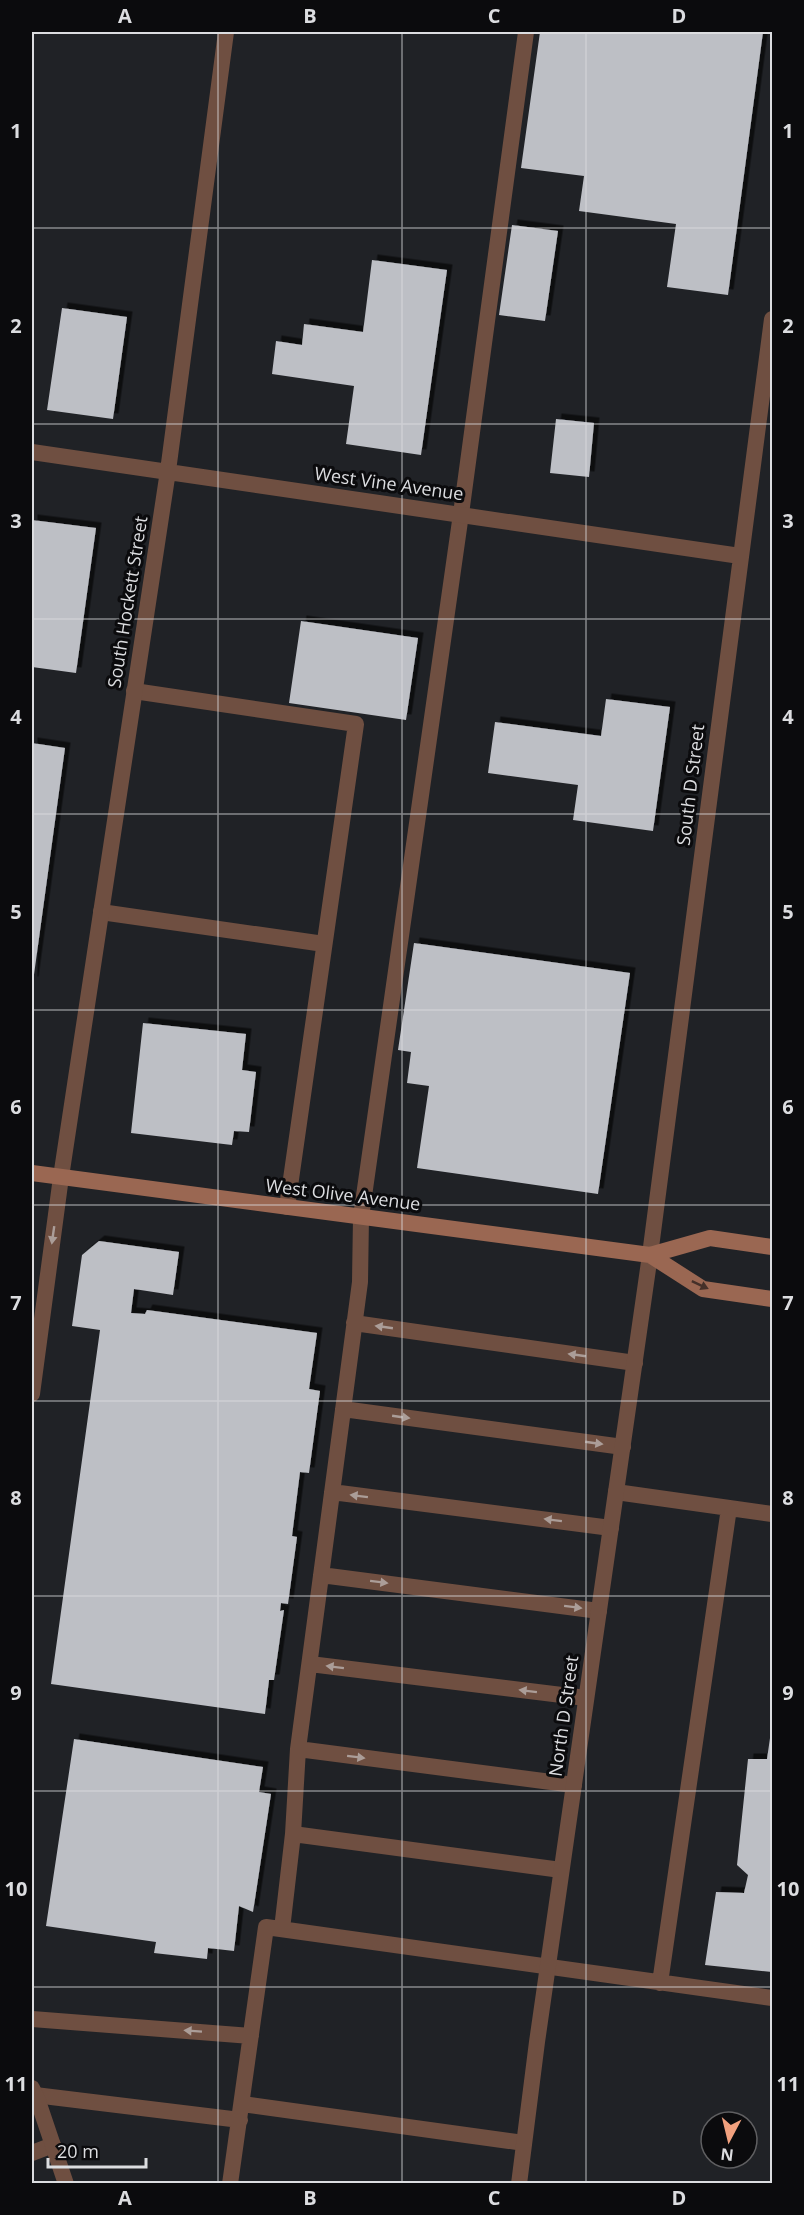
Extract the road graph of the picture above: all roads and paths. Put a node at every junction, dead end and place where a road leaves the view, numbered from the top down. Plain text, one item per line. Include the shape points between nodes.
1 (226, 32) edge
2 (526, 32) edge
3 (772, 319) edge
4 (32, 452) edge
5 (168, 471) junction
6 (461, 514) junction
7 (740, 556) junction
8 (135, 691) junction
9 (101, 912) junction
10 (324, 944) junction
11 (32, 1173) edge
12 (61, 1177) junction
13 (287, 1207) junction
14 (361, 1217) junction
15 (772, 1247) edge
16 (650, 1255) junction
17 (772, 1299) edge
18 (354, 1323) junction
19 (635, 1363) junction
20 (33, 1366) edge
21 (32, 1394) edge
22 (343, 1409) junction
23 (622, 1447) junction
24 (332, 1492) junction
25 (616, 1492) junction
26 (729, 1508) junction
27 (772, 1514) edge
28 (611, 1528) junction
29 (321, 1575) junction
30 (599, 1611) junction
31 (310, 1664) junction
32 (586, 1698) junction
33 (298, 1749) junction
34 (574, 1785) junction
35 (293, 1834) junction
36 (561, 1870) junction
37 (282, 1929) junction
38 (548, 1968) junction
39 (660, 1983) junction
40 (772, 1998) edge
41 (32, 2019) edge
42 (251, 2036) junction
43 (33, 2092) edge
44 (241, 2112) junction
45 (524, 2143) junction
46 (53, 2145) junction
47 (32, 2153) edge
48 (66, 2184) edge
49 (230, 2184) edge
50 (519, 2184) edge

1 - 5 street, South Hockett Street
2 - 6 street
3 - 7 street, South D Street
4 - 5 street, West Vine Avenue
5 - 6 street, West Vine Avenue
5 - 8 street, South Hockett Street
6 - 7 street, West Vine Avenue
6 - 14 street
7 - 16 street, South D Street
8 - 9 street, South Hockett Street
8 - 10 street via 356,723
9 - 10 street
9 - 12 street, South Hockett Street
10 - 13 street
11 - 12 main road, West Olive Avenue
12 - 13 main road, West Olive Avenue
12 -> 20 street, South Hockett Street
13 - 14 main road, West Olive Avenue
14 - 16 main road, West Olive Avenue
14 - 18 street via 360,1282
15 - 16 main road, West Olive Avenue via 710,1238
16 -> 17 main road, West Olive Avenue via 703,1289
16 - 19 street, North D Street
19 -> 18 street
18 - 22 street
19 - 23 street, North D Street
20 - 21 street, South Hockett Street
22 -> 23 street
22 - 24 street
23 - 25 street, North D Street
28 -> 24 street
24 - 29 street
25 - 26 street
25 - 28 street, North D Street
26 - 27 street
26 - 39 street
28 - 30 street, North D Street
29 -> 30 street
29 - 31 street
30 - 32 street, North D Street
32 -> 31 street
31 - 33 street
32 - 34 street, North D Street
33 -> 34 street
33 - 35 street
34 - 36 street, North D Street
35 - 36 street
35 - 37 street
36 - 38 street, North D Street
37 - 38 street
37 - 42 street via 266,1927
38 - 39 street
38 - 45 street, North D Street
39 - 40 street
42 -> 41 street
42 - 44 street
43 - 44 street
43 - 46 street
44 - 45 street
44 - 49 street
45 - 50 street, North D Street
46 - 47 street
46 - 48 street

